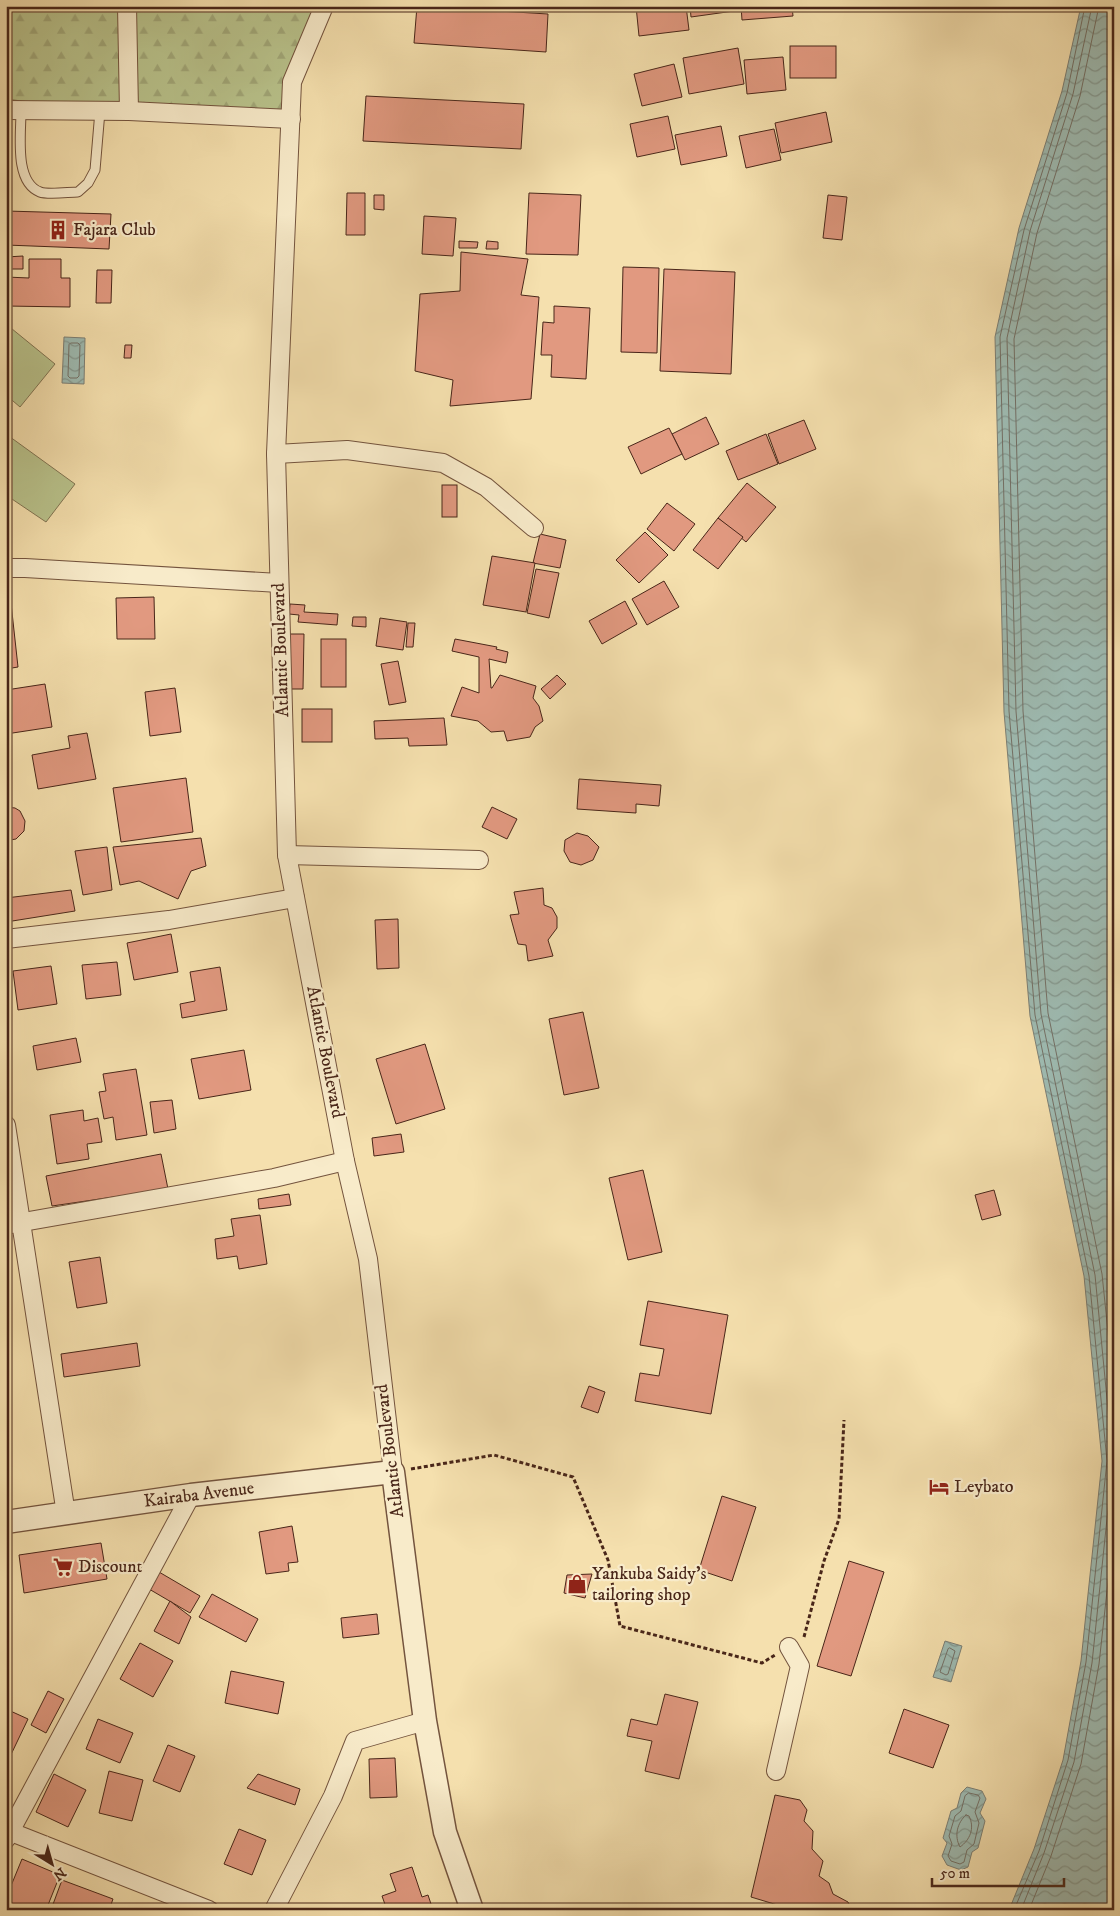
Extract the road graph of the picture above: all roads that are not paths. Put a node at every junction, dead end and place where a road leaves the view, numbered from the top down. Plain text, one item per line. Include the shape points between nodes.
1 (127, 6) edge
2 (324, 6) edge
3 (14, 111) edge
4 (100, 111) junction
5 (129, 112) junction
6 (291, 119) junction
7 (276, 454) junction
8 (534, 528) dead end
9 (6, 568) edge
10 (279, 583) junction
11 (287, 855) junction
12 (480, 860) dead end
13 (295, 898) junction
14 (6, 939) edge
15 (6, 1125) edge
16 (345, 1161) junction
17 (14, 1224) edge
18 (393, 1472) junction
19 (191, 1495) junction
20 (66, 1514) junction
21 (6, 1522) edge
22 (789, 1647) road end
23 (425, 1720) junction
24 (776, 1771) dead end
25 (8, 1834) edge
26 (209, 1910) edge
27 (274, 1910) edge
28 (472, 1910) edge

1 - 5 street
2 - 6 street, Atlantic Boulevard via 292,82
3 - 4 street
3 - 4 lane via 22,169 27,183 41,193 78,192 88,183 94,170
4 - 5 street
5 - 6 street
6 - 7 street, Atlantic Boulevard
7 - 8 street via 347,450 443,463 486,488
7 - 10 street, Atlantic Boulevard
9 - 10 street
10 - 11 street, Atlantic Boulevard
11 - 12 street
11 - 13 street, Atlantic Boulevard
13 - 14 street via 169,920
13 - 16 street, Atlantic Boulevard
15 - 17 street
16 - 17 street via 274,1178
16 - 18 street, Atlantic Boulevard via 368,1259
17 - 20 street
18 - 19 street, Kairaba Avenue
18 - 23 street, Atlantic Boulevard
19 - 20 street, Kairaba Avenue
19 - 25 street
20 - 21 street, Kairaba Avenue
22 - 24 street via 800,1666
23 - 27 street via 355,1741 333,1796
23 - 28 street, Atlantic Boulevard via 445,1832
25 - 26 street

